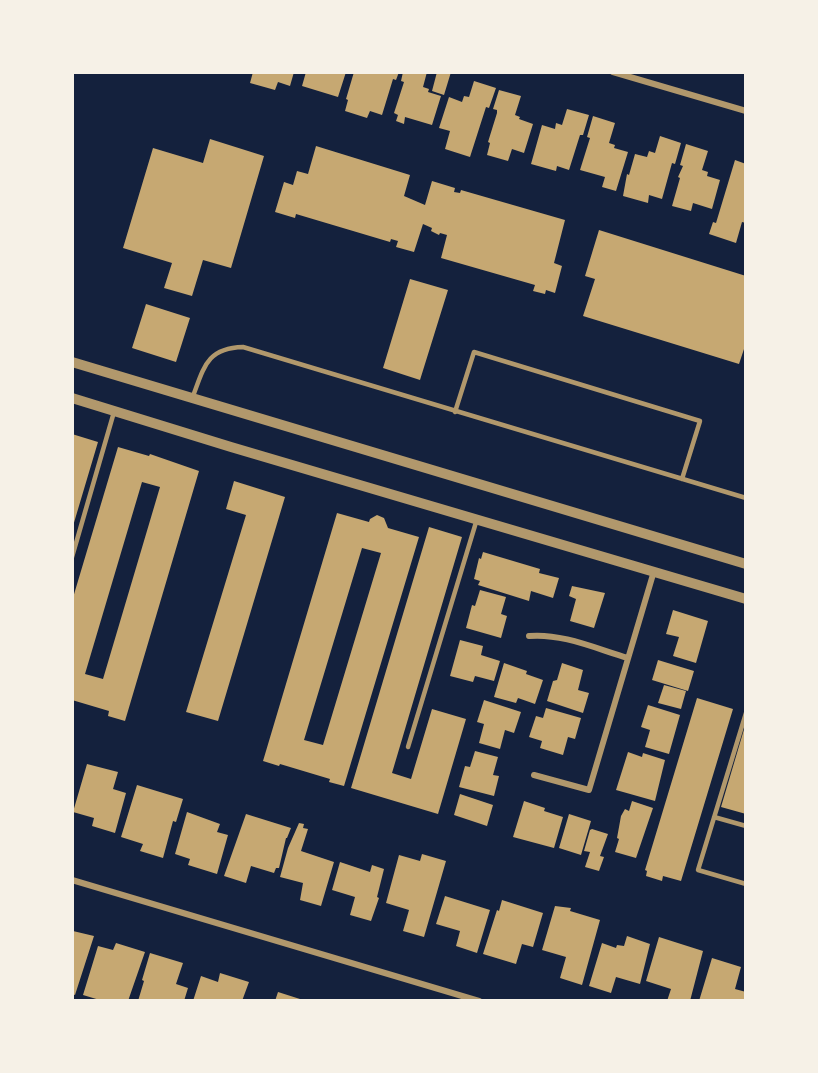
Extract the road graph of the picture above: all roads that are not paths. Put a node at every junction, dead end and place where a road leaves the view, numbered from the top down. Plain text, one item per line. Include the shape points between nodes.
1 (613, 72) edge
2 (746, 111) edge
3 (72, 362) edge
4 (72, 398) edge
5 (192, 398) junction
6 (114, 411) junction
7 (455, 412) junction
8 (682, 479) junction
9 (746, 498) edge
10 (477, 519) junction
11 (72, 557) edge
12 (746, 564) edge
13 (654, 571) junction
14 (746, 599) edge
15 (529, 636) dead end
16 (628, 658) junction
17 (746, 713) edge
18 (408, 747) dead end
19 (534, 775) dead end
20 (714, 817) junction
21 (746, 826) edge
22 (72, 880) edge
23 (746, 884) edge
24 (479, 1001) edge

1 - 2 street
3 - 5 street
4 - 6 street
5 - 7 lane via 210,360 227,348 243,347
5 - 12 street
6 - 10 street
6 - 11 lane
7 - 8 lane
7 - 8 lane via 474,352 700,421
8 - 9 lane
10 - 13 street
10 - 18 lane
13 - 14 street
13 - 16 street
15 - 16 street via 556,637
16 - 19 street via 588,790
17 - 20 lane
20 - 21 lane
20 - 23 lane via 698,870
22 - 24 street

